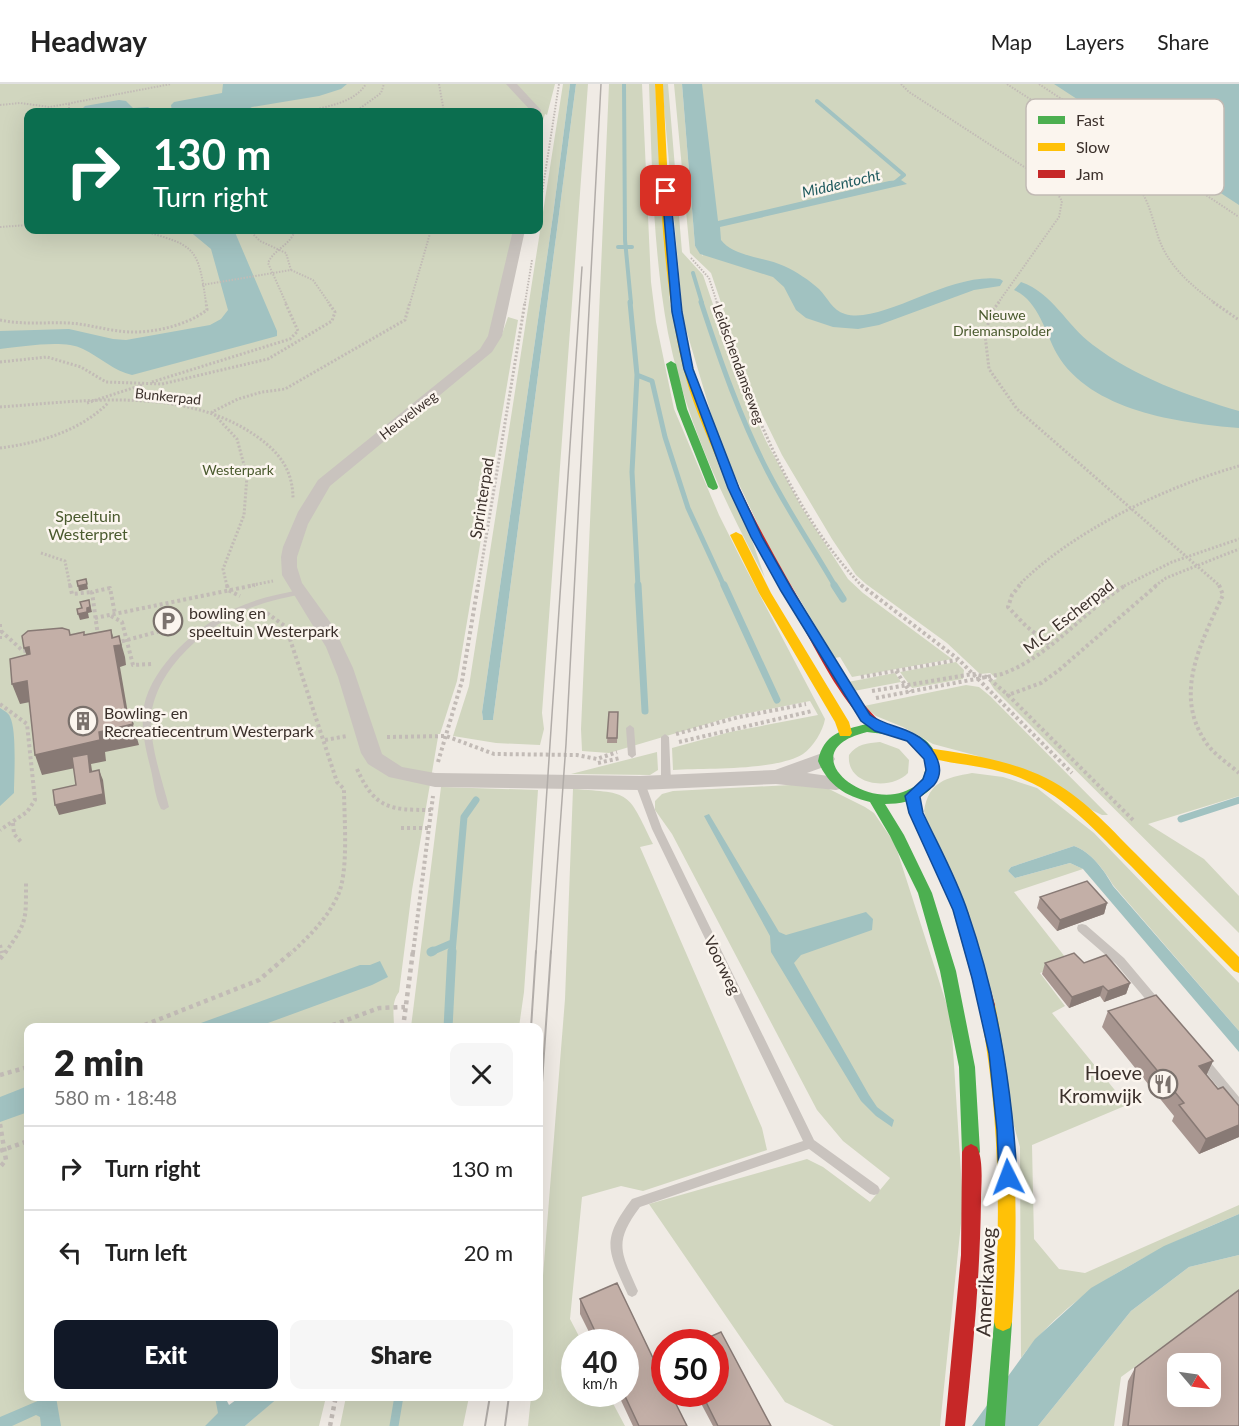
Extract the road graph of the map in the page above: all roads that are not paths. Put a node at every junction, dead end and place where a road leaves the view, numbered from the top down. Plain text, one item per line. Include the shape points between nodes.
1 (511, 84) edge
2 (646, 84) edge
3 (659, 84) edge
4 (533, 108) edge
5 (648, 131) dead end
6 (518, 234) edge
7 (668, 354) dead end
8 (720, 503) dead end
9 (730, 523) dead end
10 (292, 593) junction
11 (630, 728) dead end
12 (879, 728) junction
13 (845, 733) junction
14 (665, 736) dead end
15 (927, 753) junction
16 (632, 755) dead end
17 (825, 759) junction
18 (994, 767) junction
19 (942, 773) junction
20 (776, 777) junction
21 (666, 782) junction
22 (640, 783) junction
23 (836, 783) junction
24 (912, 796) junction
25 (876, 800) junction
26 (164, 807) dead end
27 (1082, 928) dead end
28 (1239, 967) edge
29 (1165, 1015) edge
30 (1195, 1051) edge
31 (1239, 1105) edge
32 (810, 1144) junction
33 (874, 1190) dead end
34 (632, 1292) dead end
35 (955, 1426) edge
36 (996, 1426) edge

1 - 4 street
2 - 5 main road
3 - 12 main road via 671,263 688,369 756,537 841,681 866,718
6 - 10 street, Heuvelweg via 495,336 485,352 324,483 292,546
7 - 8 main road via 682,409
9 - 13 main road
10 - 22 street, Heuvelweg via 329,635 373,757 384,765 409,777 436,773
10 - 26 lane via 254,603 226,616 171,662 152,692 147,721
11 - 16 lane
12 - 13 main road
12 - 15 main road via 904,734
13 - 17 main road via 831,744
14 - 21 lane
15 - 18 main road
15 - 19 main road
17 - 20 street
17 - 23 main road
18 - 19 main road
18 - 28 main road via 1043,782 1062,794
19 - 24 main road
20 - 21 street
20 - 23 street
21 - 22 street
22 - 32 lane, Voorweg via 657,829
23 - 25 main road via 854,794
24 - 25 main road
24 - 36 main road, Amerikaweg via 960,910 997,1053 1009,1201
25 - 35 main road, Amerikaweg via 925,893 948,971 967,1067 973,1209 970,1282
27 - 29 lane via 1120,961
30 - 31 lane
32 - 33 lane, Voorweg
32 - 34 lane via 636,1203 620,1224 615,1252

